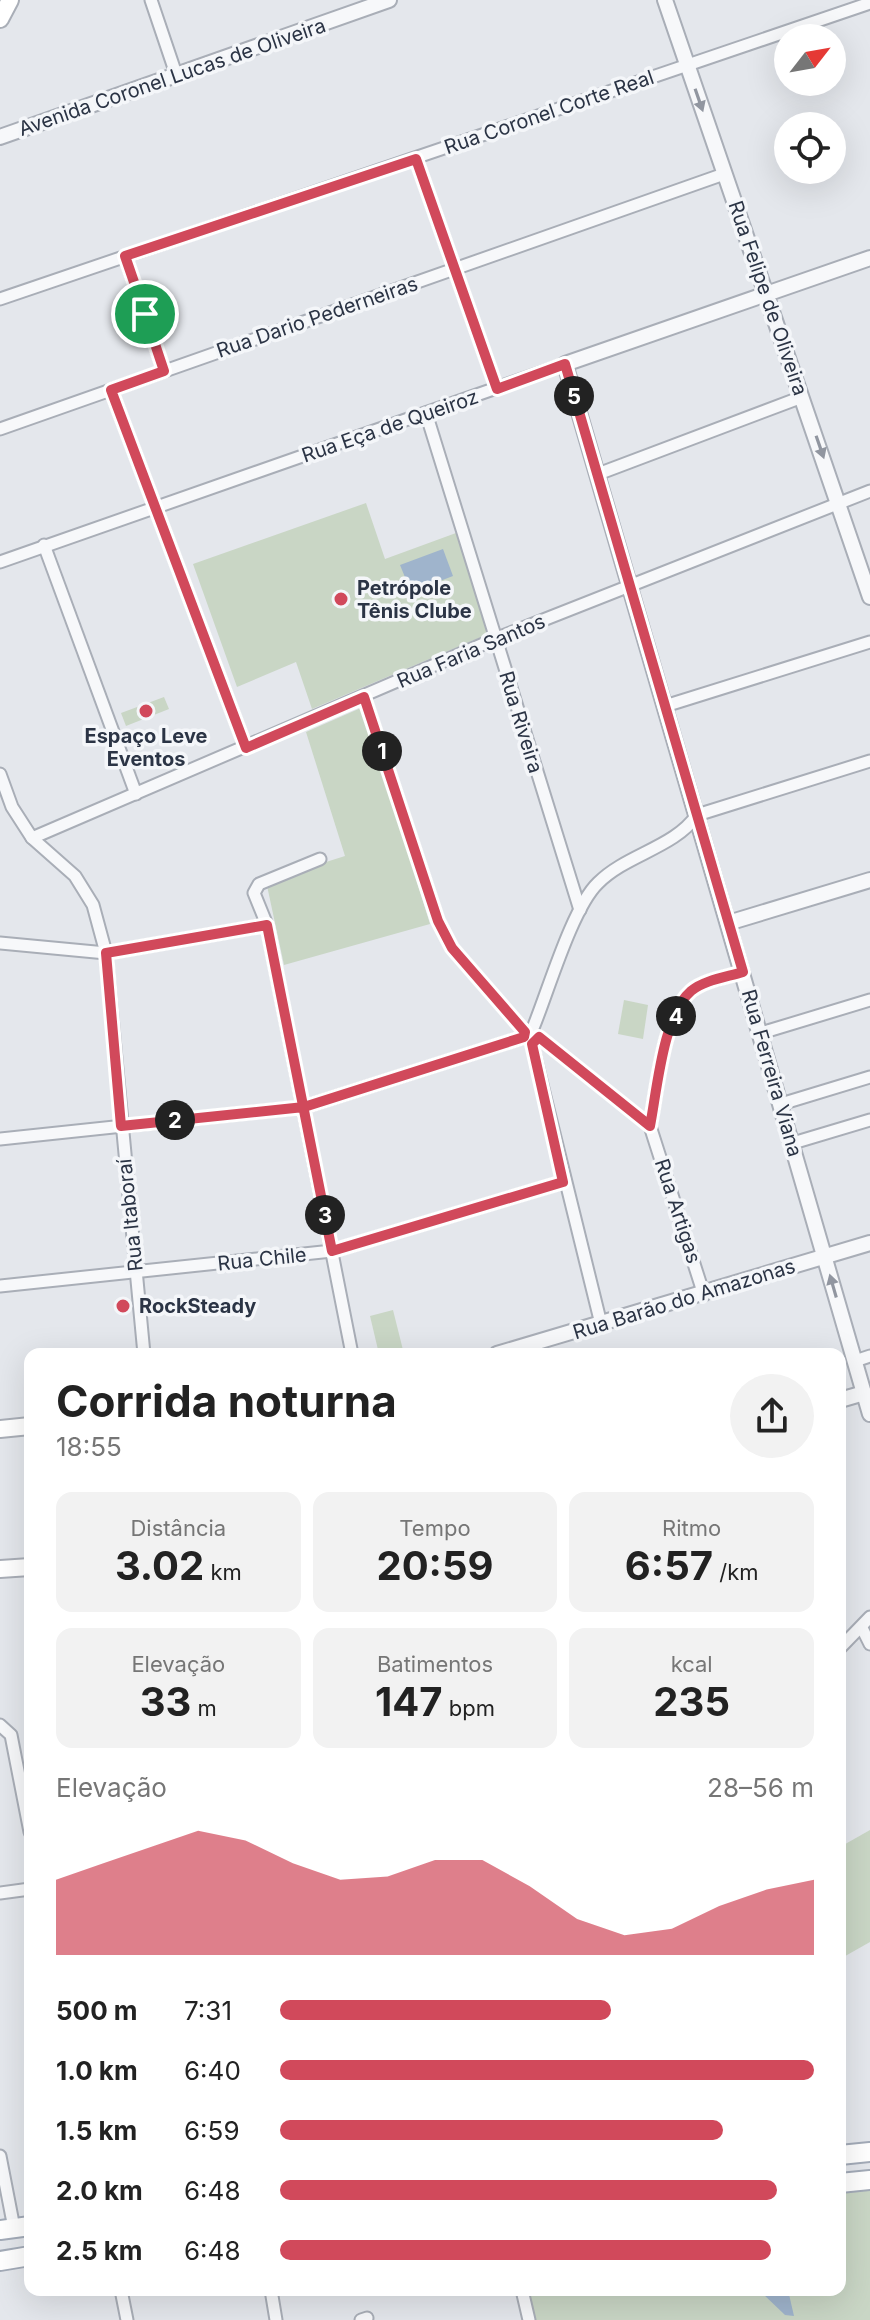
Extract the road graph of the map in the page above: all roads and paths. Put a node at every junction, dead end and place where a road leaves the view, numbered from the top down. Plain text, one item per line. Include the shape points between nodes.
1 (10, 0) edge
2 (151, 0) edge
3 (389, 0) edge
4 (665, 0) edge
5 (870, 3) edge
6 (0, 19) edge
7 (686, 64) junction
8 (177, 77) junction
9 (0, 137) edge
10 (416, 159) junction
11 (724, 174) junction
12 (125, 256) junction
13 (870, 258) edge
14 (453, 269) junction
15 (766, 294) junction
16 (0, 299) edge
17 (565, 364) junction
18 (164, 371) junction
19 (497, 389) junction
20 (111, 390) junction
21 (802, 397) junction
22 (426, 413) junction
23 (0, 429) edge
24 (598, 474) junction
25 (870, 491) edge
26 (839, 504) junction
27 (154, 507) junction
28 (44, 545) junction
29 (0, 562) edge
30 (631, 586) junction
31 (870, 597) edge
32 (495, 639) junction
33 (870, 642) edge
34 (364, 697) junction
35 (665, 706) junction
36 (246, 748) junction
37 (870, 761) edge
38 (0, 774) edge
39 (136, 794) junction
40 (697, 815) junction
41 (32, 838) junction
42 (320, 859) dead end
43 (870, 880) edge
44 (580, 910) junction
45 (728, 923) junction
46 (267, 925) junction
47 (0, 943) edge
48 (106, 953) junction
49 (743, 972) junction
50 (870, 1000) edge
51 (761, 1033) junction
52 (531, 1035) junction
53 (870, 1077) edge
54 (781, 1104) junction
55 (304, 1107) junction
56 (870, 1120) edge
57 (121, 1126) junction
58 (650, 1126) junction
59 (0, 1139) edge
60 (793, 1143) junction
61 (563, 1182) junction
62 (870, 1243) edge
63 (332, 1251) junction
64 (824, 1257) junction
65 (136, 1272) junction
66 (0, 1286) edge
67 (704, 1295) junction
68 (601, 1324) junction
69 (143, 1348) edge
70 (351, 1348) edge
71 (518, 1348) edge
72 (870, 1356) edge
73 (855, 1361) junction
74 (864, 1393) junction
75 (846, 1398) edge
76 (870, 1414) edge
77 (24, 1427) edge
78 (0, 1429) edge
79 (24, 1567) edge
80 (0, 1569) edge
81 (870, 1617) edge
82 (862, 1628) junction
83 (846, 1643) edge
84 (870, 1644) edge
85 (0, 1725) edge
86 (24, 1801) edge
87 (24, 1890) edge
88 (0, 1893) edge
89 (870, 2152) edge
90 (846, 2154) edge
91 (0, 2156) edge
92 (870, 2180) edge
93 (846, 2182) edge
94 (15, 2228) edge
95 (24, 2257) edge
96 (0, 2261) edge
97 (122, 2296) edge
98 (272, 2296) edge
99 (523, 2296) edge
100 (127, 2320) edge
101 (276, 2320) edge
102 (529, 2320) edge

1 - 6 main road
2 - 8 street
3 - 8 street, Avenida Coronel Lucas de Oliveira
4 - 7 street, Rua Felipe de Oliveira
5 - 7 street, Rua Coronel Corte Real
7 - 10 street, Rua Coronel Corte Real
7 -> 11 street, Rua Felipe de Oliveira
8 - 9 street, Avenida Coronel Lucas de Oliveira
10 - 12 street, Rua Coronel Corte Real
10 - 14 street
11 - 14 street, Rua Dario Pederneiras
11 - 15 street, Rua Felipe de Oliveira
12 - 16 street, Rua Coronel Corte Real
12 - 18 street
13 - 15 street, Rua Eça de Queiroz
14 - 18 street, Rua Dario Pederneiras
14 - 19 street
15 - 17 street, Rua Eça de Queiroz
15 - 21 street, Rua Felipe de Oliveira
17 - 19 street, Rua Eça de Queiroz
17 - 24 street, Rua Ferreira Viana
18 - 20 street, Rua Dario Pederneiras
19 - 22 street, Rua Eça de Queiroz
20 - 23 street, Rua Dario Pederneiras
20 - 27 street
21 - 24 street
21 -> 26 street, Rua Felipe de Oliveira
22 - 27 street, Rua Eça de Queiroz
22 - 32 street, Rua Riveira
24 - 30 street, Rua Ferreira Viana
25 - 26 street, Rua Faria Santos
26 - 30 street, Rua Faria Santos
26 - 31 street, Rua Felipe de Oliveira
27 - 28 street, Rua Eça de Queiroz
27 - 36 street
28 - 29 street, Rua Eça de Queiroz
28 - 39 street
30 - 32 street, Rua Faria Santos
30 - 35 street, Rua Ferreira Viana
32 - 34 street, Rua Faria Santos
32 - 44 street, Rua Riveira
33 - 35 street
34 - 36 street, Rua Faria Santos
34 - 52 street via 438,921 452,948
35 - 40 street, Rua Ferreira Viana
36 - 39 street, Rua Faria Santos
37 - 40 street
38 - 41 street, Rua Itaboraí via 12,807
39 - 41 street, Rua Faria Santos
40 - 44 street via 686,832 622,863 595,885
40 - 45 street, Rua Ferreira Viana
41 - 48 street, Rua Itaboraí via 81,886 93,905
42 - 46 street via 254,888
43 - 45 street
44 - 52 street
45 - 49 street, Rua Ferreira Viana
46 - 48 street
46 - 55 street
47 - 48 street
48 - 57 street, Rua Itaboraí
49 - 51 street, Rua Ferreira Viana
49 - 58 street via 690,991 681,1005 666,1045
50 - 51 street
51 - 54 street, Rua Ferreira Viana
52 - 55 street
52 - 58 street
52 - 61 street
53 - 54 street
54 - 60 street, Rua Ferreira Viana
55 - 57 street
55 - 63 street
56 - 60 street
57 - 59 street
57 - 65 street, Rua Itaboraí
58 - 67 street, Rua Artigas
60 - 64 street, Rua Ferreira Viana
61 - 63 street, Rua Chile
61 - 68 street
62 - 64 street, Rua Barão do Amazonas
63 - 65 street, Rua Chile
63 - 70 street
64 - 67 street, Rua Barão do Amazonas
73 -> 64 street, Rua Ferreira Viana
65 - 66 street, Rua Chile
65 - 69 street, Rua Itaboraí
67 - 68 street, Rua Barão do Amazonas
68 - 71 street, Rua Barão do Amazonas
72 - 73 street
73 - 74 street, Rua Ferreira Viana
74 - 75 street
74 - 76 street, Rua Ferreira Viana
77 - 78 main road
79 - 80 main road
81 - 82 street
82 - 83 street
82 - 84 street
85 - 86 street via 11,1735
87 - 88 street
89 - 90 main road
91 - 94 street
92 - 93 main road
95 - 96 main road
97 - 100 street
98 - 101 street
99 - 102 street

